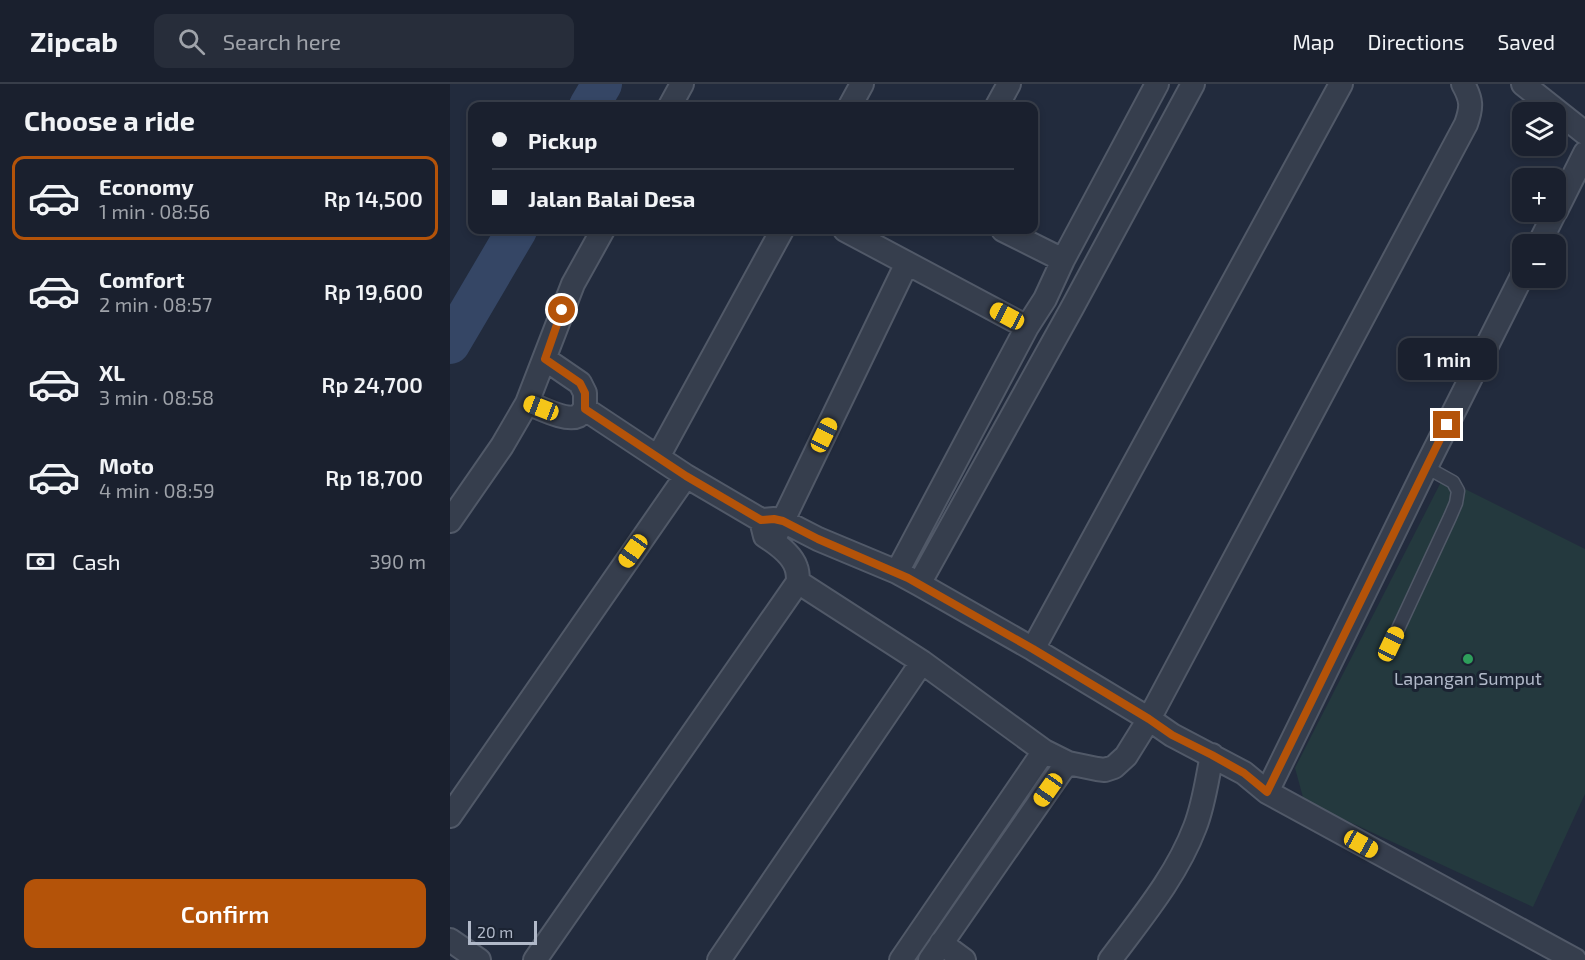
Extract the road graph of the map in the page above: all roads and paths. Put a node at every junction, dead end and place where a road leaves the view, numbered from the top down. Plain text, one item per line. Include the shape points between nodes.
1 (682, 84) edge
2 (862, 84) edge
3 (1009, 84) edge
4 (1156, 84) edge
5 (1193, 84) edge
6 (1341, 84) edge
7 (1463, 84) edge
8 (1523, 84) edge
9 (672, 102) edge
10 (852, 102) edge
11 (999, 102) edge
12 (1585, 134) edge
13 (1584, 157) edge
14 (1566, 191) edge
15 (601, 234) edge
16 (780, 234) edge
17 (853, 234) edge
18 (1011, 234) edge
19 (1063, 260) junction
20 (907, 263) junction
21 (1516, 288) edge
22 (1045, 299) junction
23 (1072, 308) junction
24 (1027, 327) junction
25 (545, 359) junction
26 (527, 403) junction
27 (585, 409) junction
28 (658, 457) junction
29 (1426, 467) junction
30 (686, 476) junction
31 (772, 520) junction
32 (450, 521) edge
33 (897, 572) junction
34 (798, 582) junction
35 (919, 584) junction
36 (1391, 644) dead end
37 (1033, 649) junction
38 (922, 663) junction
39 (1149, 719) junction
40 (1044, 751) junction
41 (1212, 755) junction
42 (1068, 763) junction
43 (1267, 792) junction
44 (450, 816) edge
45 (450, 940) edge
46 (935, 952) edge
47 (909, 957) edge
48 (479, 960) edge
49 (535, 960) edge
50 (720, 960) edge
51 (964, 960) edge
52 (1110, 960) edge
53 (1575, 960) edge

1 - 9 street
2 - 10 street
3 - 11 street
4 - 19 street
5 - 23 street
6 - 37 street
7 - 39 street via 1471,108 1466,124
8 - 12 street
13 - 14 street
15 - 25 street via 573,284
16 - 28 street
17 - 20 street
18 - 19 street
19 - 22 street
20 - 24 street
20 - 31 street
21 - 29 street
22 - 23 street
22 - 24 street
23 - 35 street
24 - 33 street
25 - 26 street
25 - 27 street via 580,383 585,393
26 - 27 street via 568,417 578,416
26 - 32 street
27 - 28 street
28 - 30 street
29 - 36 lane via 1453,482 1458,491 1456,503
29 - 43 street
30 - 31 street
30 - 44 street
31 - 33 street
31 - 34 street via 765,536 793,561
33 - 35 street
34 - 38 street
34 - 49 street
35 - 37 street
37 - 39 street
38 - 40 street
38 - 50 street
39 - 41 street
39 - 42 street via 1126,756 1114,767 1105,770
40 - 42 street
40 - 47 street
41 - 43 street
41 - 52 street via 1204,799 1183,855
42 - 46 street
43 - 53 street
45 - 48 street
46 - 51 street

